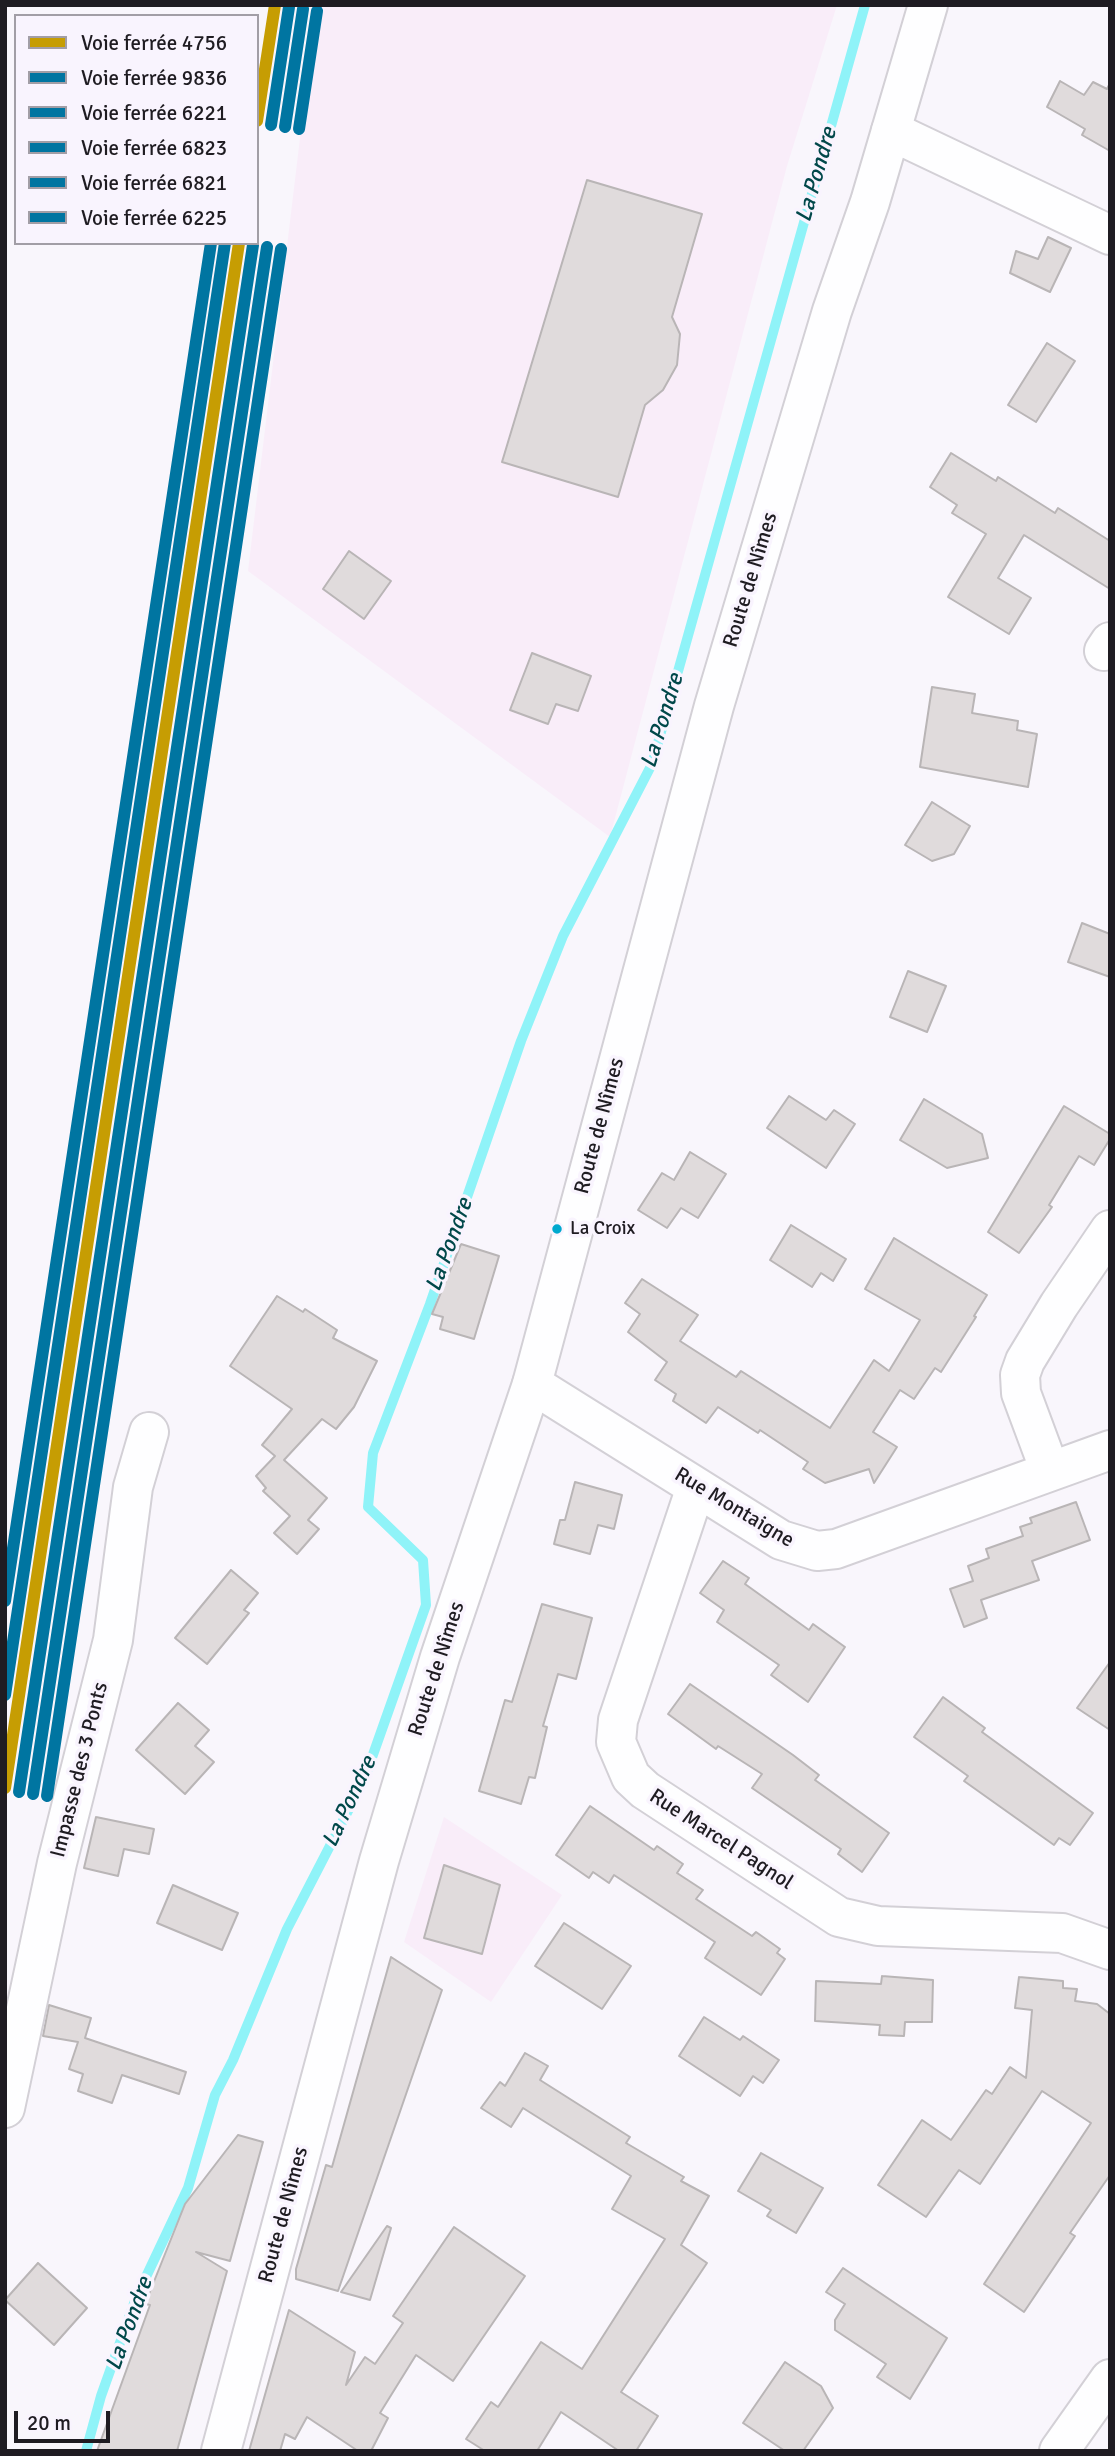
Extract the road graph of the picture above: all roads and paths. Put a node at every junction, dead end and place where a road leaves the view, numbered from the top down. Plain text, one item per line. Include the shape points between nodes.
1 (928, 5) edge
2 (891, 131) junction
3 (1110, 235) edge
4 (1110, 1230) edge
5 (532, 1384) junction
6 (149, 1433) dead end
7 (1110, 1450) edge
8 (1050, 1471) junction
9 (696, 1487) junction
10 (1110, 1950) edge
11 (5, 2108) edge
12 (1110, 2379) edge
13 (220, 2451) edge
14 (1059, 2451) edge

1 - 2 street, Route de Nîmes
2 - 3 street
2 - 5 street, Route de Nîmes via 714,706
4 - 8 street via 1052,1316 1020,1375 1021,1393
5 - 9 street, Rue Montaigne
5 - 13 street, Route de Nîmes via 440,1657 379,1861
6 - 11 street, Impasse des 3 Ponts via 133,1488 113,1640 57,1863
7 - 8 street, Rue Montaigne
8 - 9 street, Rue Montaigne via 835,1549 817,1551 781,1540
9 - 10 street, Rue Marcel Pagnol via 618,1720 616,1742 631,1777 839,1917 878,1926 1062,1933
12 - 14 street

